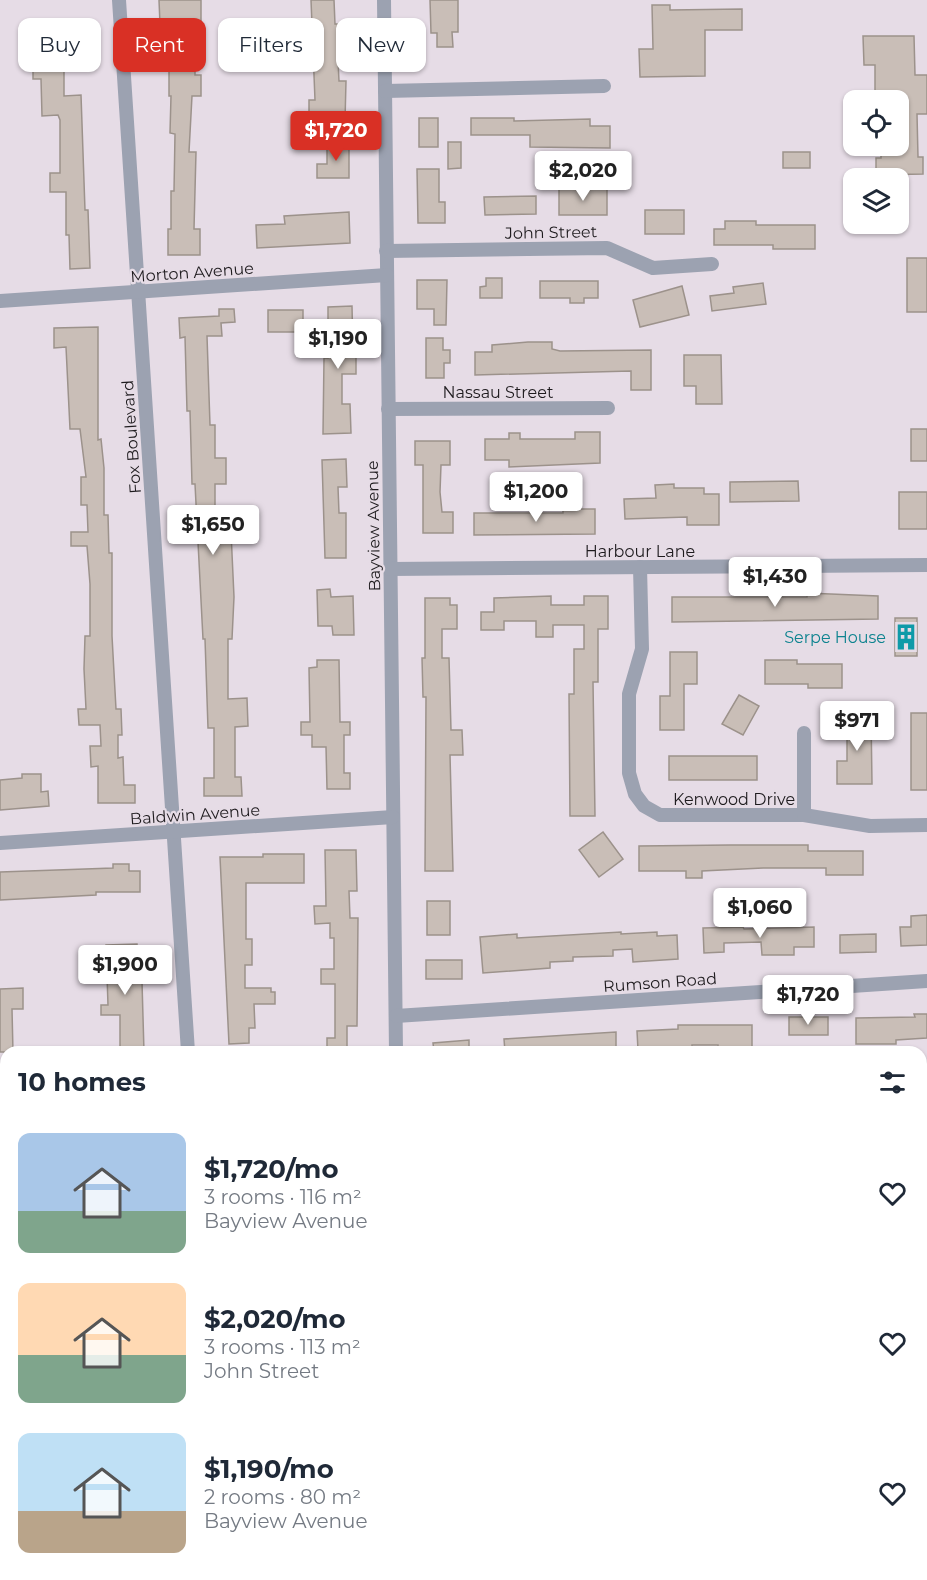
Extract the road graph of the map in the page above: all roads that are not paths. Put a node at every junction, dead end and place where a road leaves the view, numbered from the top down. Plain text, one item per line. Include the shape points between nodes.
1 (119, 0) edge
2 (384, 0) edge
3 (604, 86) dead end
4 (385, 91) junction
5 (386, 251) junction
6 (712, 264) dead end
7 (387, 275) junction
8 (138, 292) junction
9 (0, 300) edge
10 (608, 408) dead end
11 (388, 409) junction
12 (927, 565) edge
13 (640, 567) junction
14 (390, 569) junction
15 (804, 733) dead end
16 (804, 815) junction
17 (393, 817) junction
18 (927, 825) edge
19 (173, 832) junction
20 (0, 843) edge
21 (927, 981) edge
22 (396, 1016) junction
23 (188, 1046) edge
24 (396, 1046) edge

1 - 8 street, Fox Boulevard
2 - 4 street, Bayview Avenue
3 - 4 street
4 - 5 street, Bayview Avenue
5 - 6 street, John Street via 607,248 653,268
5 - 7 street, Bayview Avenue
7 - 8 street, Morton Avenue
7 - 11 street, Bayview Avenue
8 - 9 street, Morton Avenue
8 - 19 street, Fox Boulevard
10 - 11 street, Nassau Street
11 - 14 street, Bayview Avenue
12 - 13 street, Harbour Lane
13 - 14 street, Harbour Lane
13 - 16 street, Kenwood Drive via 642,649 629,694 627,748 635,794 644,806 660,815
14 - 17 street, Bayview Avenue
15 - 16 street
16 - 18 street, Kenwood Drive via 870,826
17 - 19 street, Baldwin Avenue
17 - 22 street, Bayview Avenue
19 - 20 street, Baldwin Avenue
19 - 23 street, Fox Boulevard
21 - 22 street, Rumson Road
22 - 24 street, Bayview Avenue

